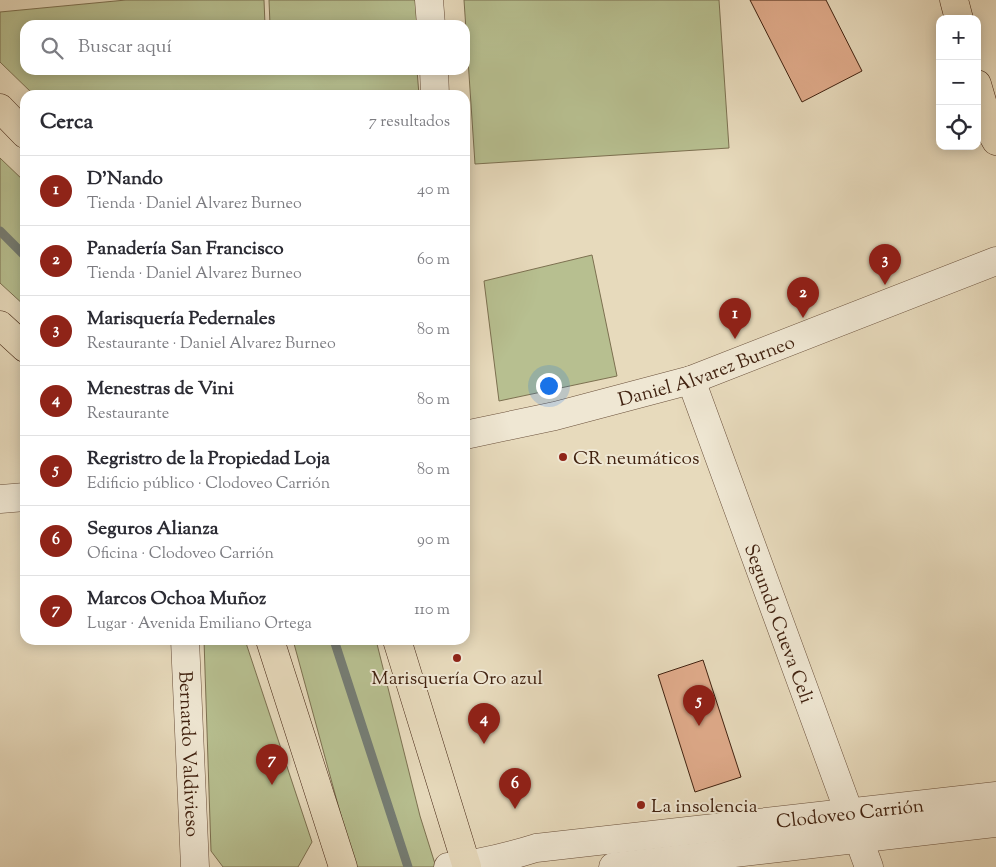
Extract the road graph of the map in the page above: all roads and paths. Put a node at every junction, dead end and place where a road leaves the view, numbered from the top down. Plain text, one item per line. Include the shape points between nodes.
1 (429, 0) edge
2 (954, 0) edge
3 (958, 15) edge
4 (431, 20) edge
5 (434, 75) edge
6 (436, 90) edge
7 (981, 98) edge
8 (0, 108) edge
9 (20, 129) edge
10 (996, 141) edge
11 (996, 261) edge
12 (0, 326) edge
13 (20, 344) edge
14 (691, 380) junction
15 (470, 434) edge
16 (20, 498) edge
17 (0, 500) edge
18 (185, 645) edge
19 (272, 645) edge
20 (398, 645) edge
21 (996, 796) edge
22 (848, 814) junction
23 (996, 823) edge
24 (858, 839) junction
25 (461, 866) edge
26 (195, 867) edge
27 (343, 867) edge
28 (613, 867) edge
29 (869, 867) edge

1 - 4 street
2 - 3 main road
5 - 6 street
7 - 10 main road
8 - 9 main road
11 - 14 street, Daniel Alvarez Burneo
12 - 13 main road
14 - 15 street, Daniel Alvarez Burneo via 555,416
14 - 22 street, Segundo Cueva Celi
16 - 17 street
18 - 26 street, Bernardo Valdivieso
19 - 27 main road
20 - 25 main road
21 - 22 street, Clodoveo Carrión
22 - 24 street, Segundo Cueva Celi
22 - 25 street, Clodoveo Carrión via 536,848
23 - 24 street, Clodoveo Carrión
24 - 28 street, Clodoveo Carrión
24 - 29 street, Segundo Cueva Celi

